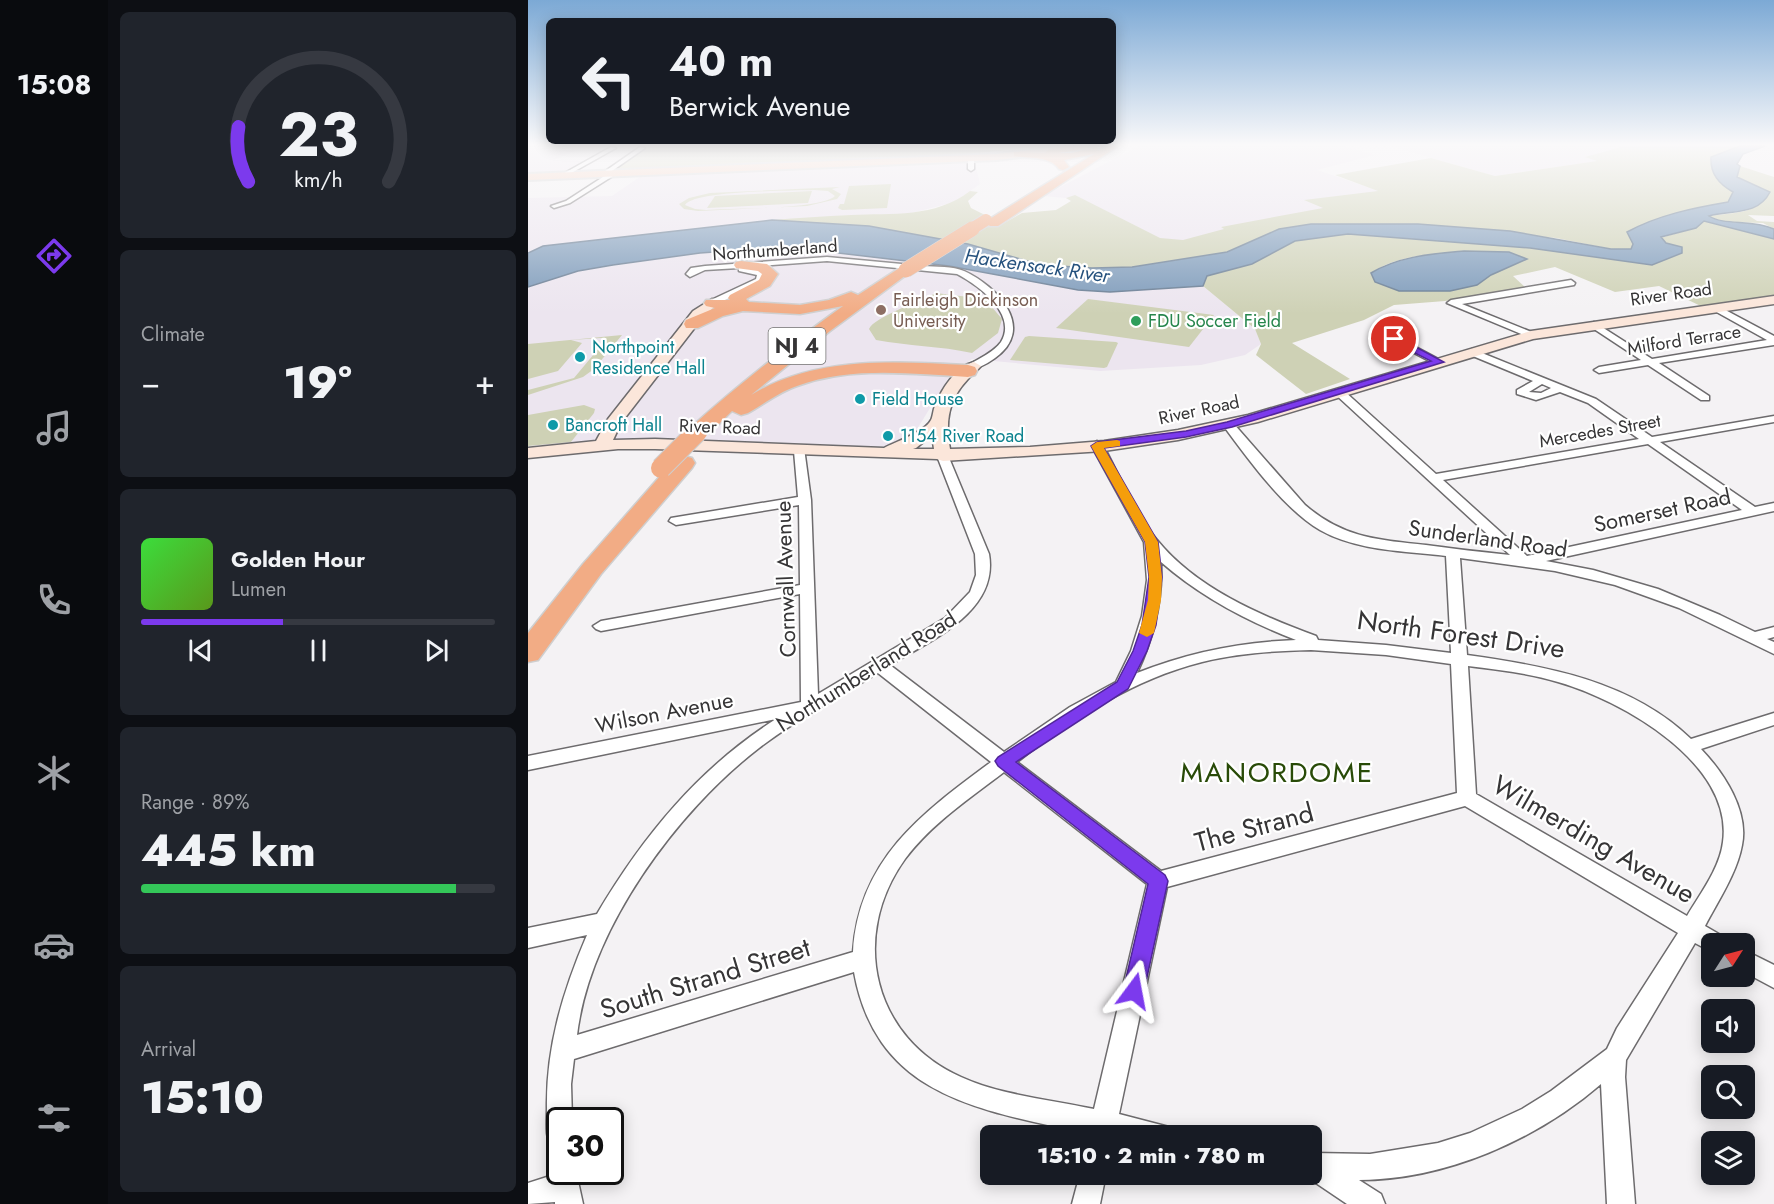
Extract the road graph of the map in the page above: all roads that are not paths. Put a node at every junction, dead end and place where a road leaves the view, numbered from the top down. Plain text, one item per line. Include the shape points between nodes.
1 (565, 202) edge
2 (1019, 202) edge
3 (554, 206) dead end
4 (863, 262) junction
5 (785, 265) joint
6 (740, 267) junction
7 (765, 269) junction
8 (912, 271) junction
9 (1572, 283) dead end
10 (1774, 300) edge
11 (710, 305) junction
12 (741, 308) junction
13 (1716, 308) junction
14 (692, 324) junction
15 (1594, 325) junction
16 (1532, 336) junction
17 (1394, 339) dead end
18 (1774, 341) edge
19 (825, 346) junction
20 (1472, 352) junction
21 (1439, 362) junction
22 (1652, 363) junction
23 (971, 368) junction
24 (1599, 370) dead end
25 (1542, 380) junction
26 (749, 385) junction
27 (1560, 387) junction
28 (1339, 392) junction
29 (1705, 398) dead end
30 (735, 413) junction
31 (1774, 418) edge
32 (616, 419) junction
33 (938, 423) junction
34 (1229, 425) junction
35 (705, 433) junction
36 (1651, 440) junction
37 (610, 445) junction
38 (1097, 446) junction
39 (558, 450) junction
40 (800, 451) junction
41 (528, 453) edge
42 (877, 454) junction
43 (943, 456) junction
44 (672, 465) junction
45 (1433, 478) junction
46 (805, 500) junction
47 (1774, 507) edge
48 (1754, 512) junction
49 (676, 521) dead end
50 (1151, 542) junction
51 (1453, 553) junction
52 (1524, 561) junction
53 (807, 588) junction
54 (528, 622) edge
55 (601, 626) dead end
56 (1774, 632) edge
57 (1754, 637) junction
58 (1319, 643) junction
59 (1774, 649) edge
60 (528, 653) edge
61 (1459, 660) junction
62 (879, 665) junction
63 (1123, 686) junction
64 (810, 706) junction
65 (1774, 719) edge
66 (1687, 747) junction
67 (1004, 761) junction
68 (528, 763) edge
69 (1467, 798) junction
70 (1158, 881) junction
71 (603, 922) junction
72 (1692, 930) junction
73 (1701, 935) edge
74 (528, 938) edge
75 (863, 959) junction
76 (1755, 966) edge
77 (1774, 977) edge
78 (563, 1052) junction
79 (1613, 1058) junction
80 (559, 1107) edge
81 (1084, 1125) edge
82 (1104, 1125) edge
83 (1322, 1166) edge
84 (1322, 1172) edge
85 (1090, 1185) edge
86 (566, 1187) edge
87 (528, 1197) edge
88 (1086, 1204) edge
89 (1371, 1204) edge
90 (1621, 1204) edge

1 - 3 street
2 - 8 highway, NJ 4
4 - 5 street, Northumberland
4 - 6 street via 819,259
4 - 23 street via 958,272 977,282 1004,310 1010,324 1001,347
5 - 7 highway
6 - 6 street, Northumberland via 690,274 705,268
6 - 7 highway
6 - 11 street via 761,274 760,280
7 - 12 highway via 770,274 765,283 736,298
8 - 12 highway via 828,306 796,311
8 - 19 highway, NJ 4
8 - 26 highway, NJ 4 via 839,314
9 - 16 street via 1448,302
10 - 13 main road, River Road
11 - 12 highway
11 - 14 main road
12 - 14 highway
12 - 26 highway via 791,317 802,327
13 - 15 main road, River Road
13 - 18 street
14 - 32 main road
15 - 16 main road, River Road
15 - 22 street
16 - 20 main road, River Road
17 - 21 street
18 - 22 street, Milford Terrace
19 - 23 highway via 830,358 847,362
19 - 30 highway, NJ 4
20 - 21 main road, River Road
20 - 25 street
21 - 28 main road, River Road
22 - 24 street, Milford Terrace
22 - 29 street
23 - 30 highway via 827,372 781,386
23 - 33 main road via 942,407
25 - 27 street
25 - 27 street via 1521,393 1539,397
26 - 35 highway, NJ 4
27 - 36 street via 1598,404
28 - 34 main road, River Road
28 - 45 street
30 - 35 highway, NJ 4
31 - 36 street, Mercedes Street
32 - 37 main road
32 - 39 main road via 591,438
33 - 42 main road via 910,444
33 - 43 main road, Northumberland Road
34 - 38 main road, River Road
34 - 51 street, Sunderland Road via 1306,514 1326,528 1372,543
35 - 44 highway, NJ 4, bridge
36 - 45 street, Mercedes Street
36 - 48 street
37 - 39 main road, River Road
37 - 40 main road, River Road
38 - 43 main road, River Road
38 - 50 street
39 - 41 main road, River Road
40 - 42 main road, River Road
40 - 46 street, Cornwall Avenue
42 - 43 main road, River Road
43 - 62 street, Northumberland Road via 981,554 981,587 950,621
44 - 54 highway, NJ 4 via 568,571
44 - 60 highway, NJ 4
45 - 52 street
46 - 49 street
46 - 53 street, Cornwall Avenue
47 - 48 street, Somerset Road
48 - 52 street, Somerset Road
50 - 58 street, North Forest Drive via 1217,596
50 - 63 street via 1156,577 1154,600 1140,651
51 - 52 street, Sunderland Road
51 - 61 street, Wilmerding Avenue
52 - 57 street, Sunderland Road via 1583,572 1651,592
53 - 55 street
53 - 64 street, Cornwall Avenue
56 - 57 street
57 - 59 street, Sunderland Road
58 - 61 street, North Forest Drive
58 - 63 street, North Forest Drive via 1212,654
61 - 66 street, North Forest Drive via 1544,673 1596,689 1644,713
61 - 69 street, Wilmerding Avenue
62 - 64 street, Northumberland Road
62 - 67 street
63 - 67 street, North Forest Drive
64 - 68 street, Wilson Avenue
64 - 71 street, Northumberland Road via 743,751 684,805 640,859
65 - 66 street
66 - 72 street, North Forest Drive via 1724,796 1732,818 1733,838 1730,856
67 - 70 street
67 - 75 street, North Forest Drive via 899,851 872,900
69 - 70 street, The Strand
69 - 72 street, Wilmerding Avenue
70 - 82 street
71 - 74 street
71 - 78 street, Northumberland Road via 580,978
72 - 73 street, Wilmerding Avenue
72 - 79 street, North Forest Drive
75 - 78 street, South Strand Street
75 - 81 street, North Forest Drive via 873,1005 887,1030 926,1071 979,1097
76 - 77 street
78 - 80 street, Northumberland Road
79 - 83 street, North Forest Drive via 1543,1113 1483,1142 1414,1162
79 - 90 street
84 - 89 street
85 - 88 street
86 - 87 street

